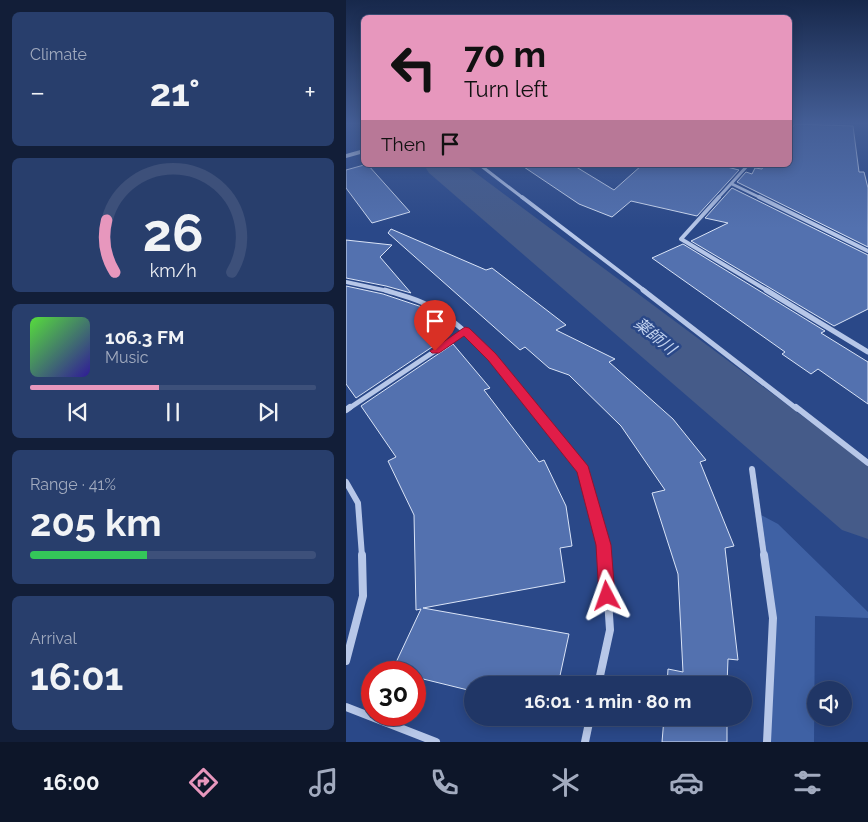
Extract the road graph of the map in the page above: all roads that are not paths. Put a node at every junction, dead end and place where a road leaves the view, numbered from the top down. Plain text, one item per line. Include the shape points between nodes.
1 (483, 167) edge
2 (746, 167) edge
3 (732, 184) junction
4 (868, 251) edge
5 (346, 282) edge
6 (465, 331) junction
7 (868, 352) edge
8 (346, 410) edge
9 (868, 463) edge
10 (752, 469) dead end
11 (346, 482) edge
12 (346, 661) edge
13 (600, 676) edge
14 (346, 707) edge
15 (588, 726) edge
16 (436, 742) edge
17 (585, 742) edge
18 (767, 742) edge

1 - 9 street
2 - 3 street
3 - 4 street
3 - 7 street via 680,239
5 - 6 street via 381,289 428,305
6 - 8 street
6 - 13 street via 492,357 584,470 604,545 610,630
10 - 18 street via 774,618
11 - 12 street via 358,503 363,563 363,596
14 - 16 street
15 - 17 street

